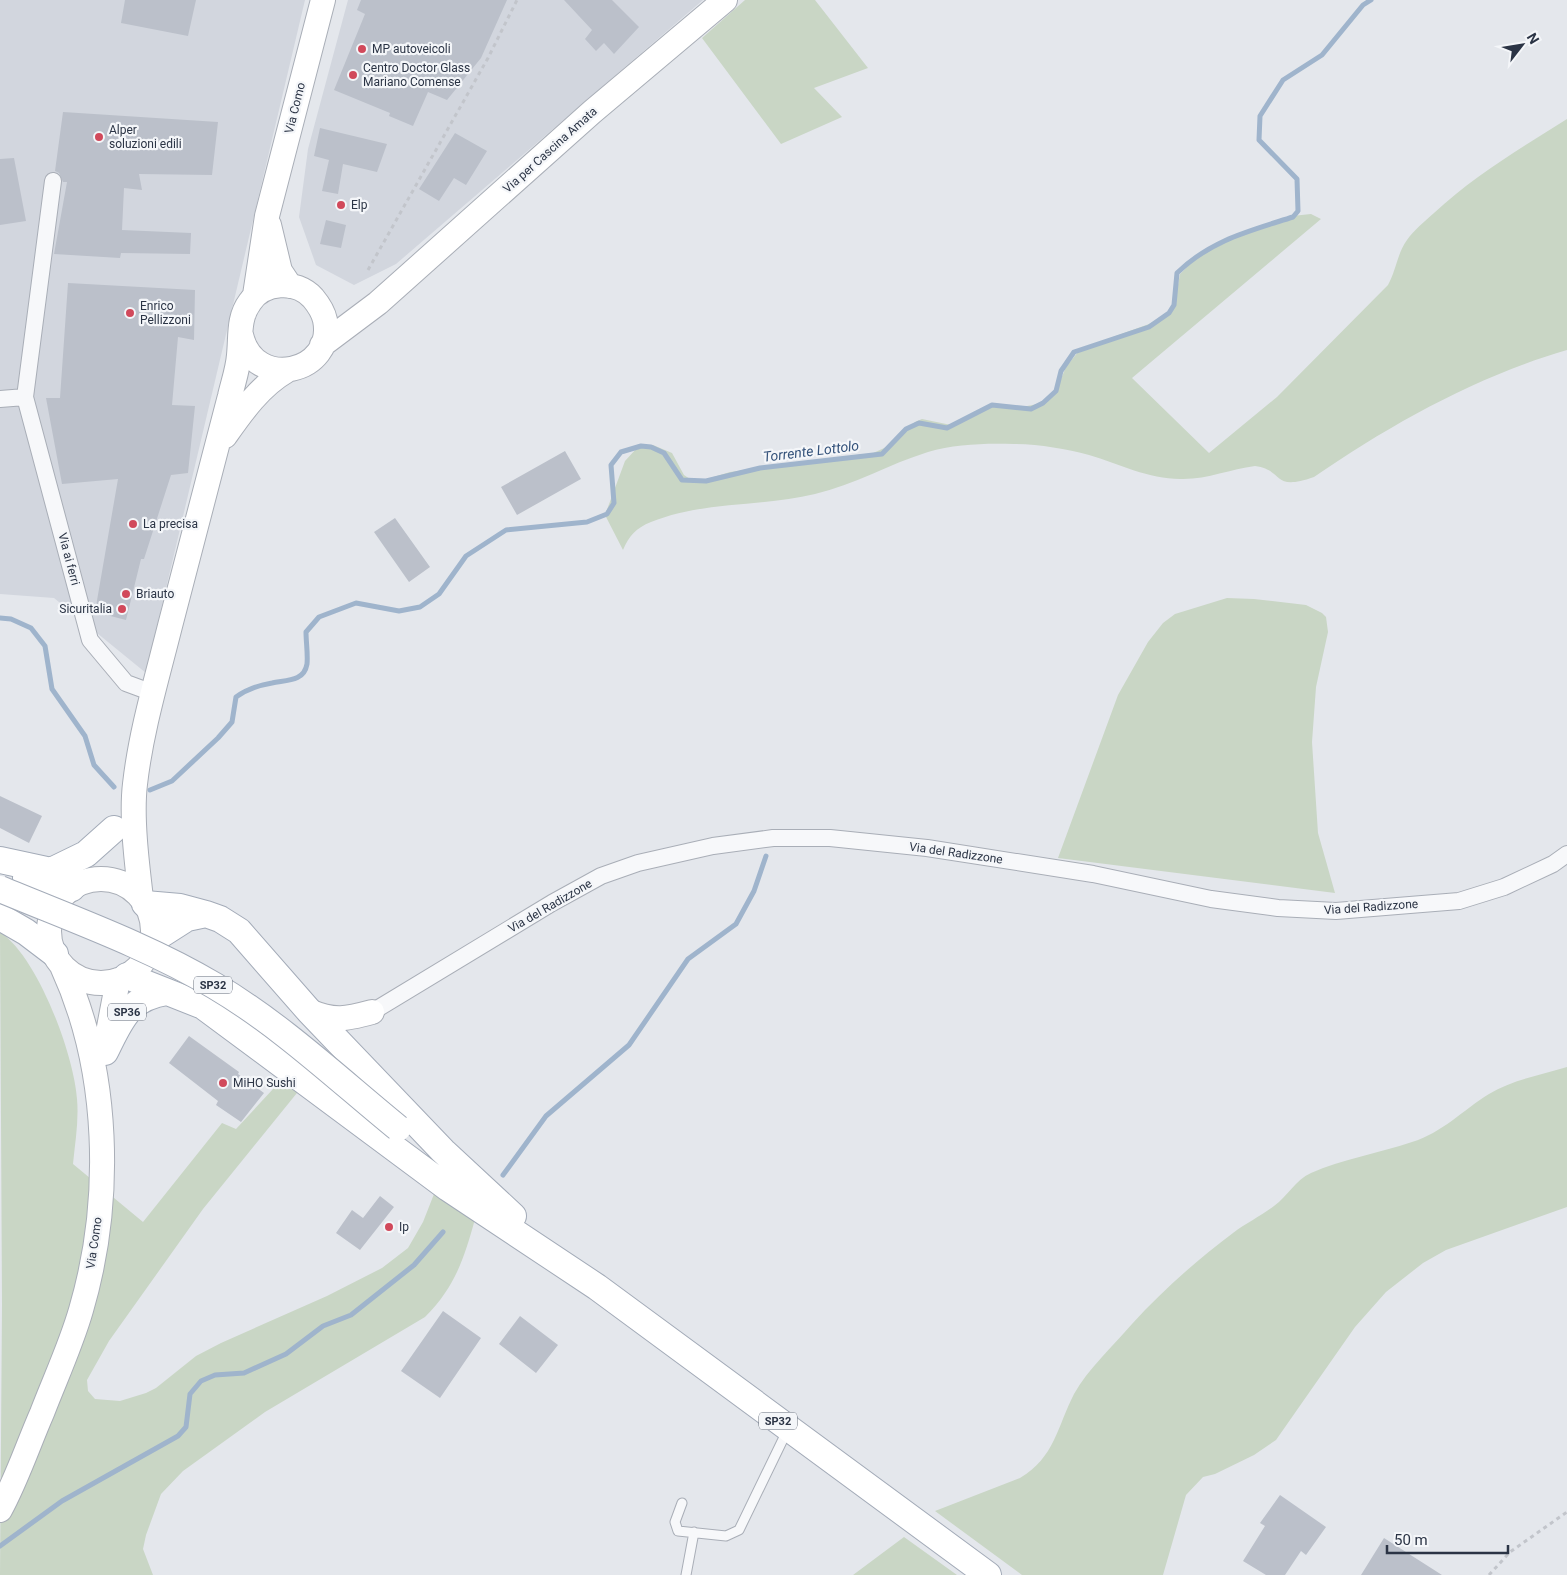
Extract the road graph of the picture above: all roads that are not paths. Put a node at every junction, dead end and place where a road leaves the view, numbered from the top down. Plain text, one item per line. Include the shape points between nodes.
1 (323, 0) edge
2 (724, 0) edge
3 (53, 181) dead end
4 (267, 216) junction
5 (290, 286) junction
6 (255, 295) junction
7 (378, 303) junction
8 (319, 305) junction
9 (241, 335) junction
10 (322, 345) junction
11 (286, 371) junction
12 (25, 397) junction
13 (0, 399) edge
14 (216, 450) junction
15 (153, 693) junction
16 (134, 785) junction
17 (114, 829) junction
18 (1567, 854) edge
19 (0, 860) edge
20 (0, 867) edge
21 (75, 886) junction
22 (0, 889) edge
23 (143, 901) junction
24 (206, 914) junction
25 (0, 917) edge
26 (151, 941) junction
27 (58, 960) junction
28 (123, 978) junction
29 (167, 992) junction
30 (309, 1011) junction
31 (372, 1012) junction
32 (339, 1042) junction
33 (106, 1052) junction
34 (99, 1097) junction
35 (567, 1266) junction
36 (789, 1429) junction
37 (682, 1503) dead end
38 (0, 1510) edge
39 (694, 1532) junction
40 (686, 1575) edge
41 (988, 1575) edge

1 - 4 main road, Via Como
2 - 7 main road, Via per Cascina Amata via 592,112
3 - 12 street, Via ai ferri
4 - 5 main road, Via Como via 277,260
4 - 6 main road, Via Como
5 - 6 main road via 277,285
5 - 8 main road via 311,295
6 - 9 main road via 243,313
7 - 8 main road, Via per Cascina Amata via 349,311
7 - 10 main road, Via per Cascina Amata
8 - 10 main road via 325,319
9 - 11 main road via 243,346 255,361 271,370
9 - 14 main road via 237,366
10 - 11 main road via 308,362
11 - 14 main road via 274,378 248,405
12 - 13 street
12 - 15 street, Via ai ferri via 90,640 126,683
14 - 15 main road
15 - 16 main road
16 - 17 main road
16 - 23 main road via 136,863
17 - 19 main road via 86,854 51,871
17 - 21 main road via 100,854
18 - 31 street, Via del Radizzone via 1504,887 1459,901 1336,911 1278,908 1212,899 1093,874 888,844 830,838 782,838 714,846 638,863 601,876
20 - 21 main road via 40,883
21 - 23 main road via 96,879 109,880 124,885
21 - 27 main road via 59,900 49,927 50,944
22 - 35 main road, SP32, bridge via 105,933 216,986 280,1032
23 - 24 main road
23 - 26 main road via 152,924
24 - 26 main road via 187,918
24 - 30 main road via 239,931
25 - 27 main road via 26,932
26 - 28 main road via 143,962
27 - 28 main road via 84,980 105,983
27 - 34 main road, Via Como via 76,996 84,1022
28 - 29 main road
28 - 33 main road, SP36
29 - 33 main road, SP36 via 151,994 133,1005 120,1021
29 - 35 main road via 203,1006 448,1188
30 - 31 main road via 332,1019
30 - 32 main road
31 - 32 main road
32 - 35 main road via 443,1151
33 - 34 main road, SP36
34 - 38 main road, Via Como / SP36 via 103,1153 98,1220 87,1288 72,1339
35 - 36 main road, SP32
36 - 39 lane via 739,1530 726,1536
36 - 41 main road, SP32
37 - 39 lane via 675,1522 678,1531
39 - 40 lane

